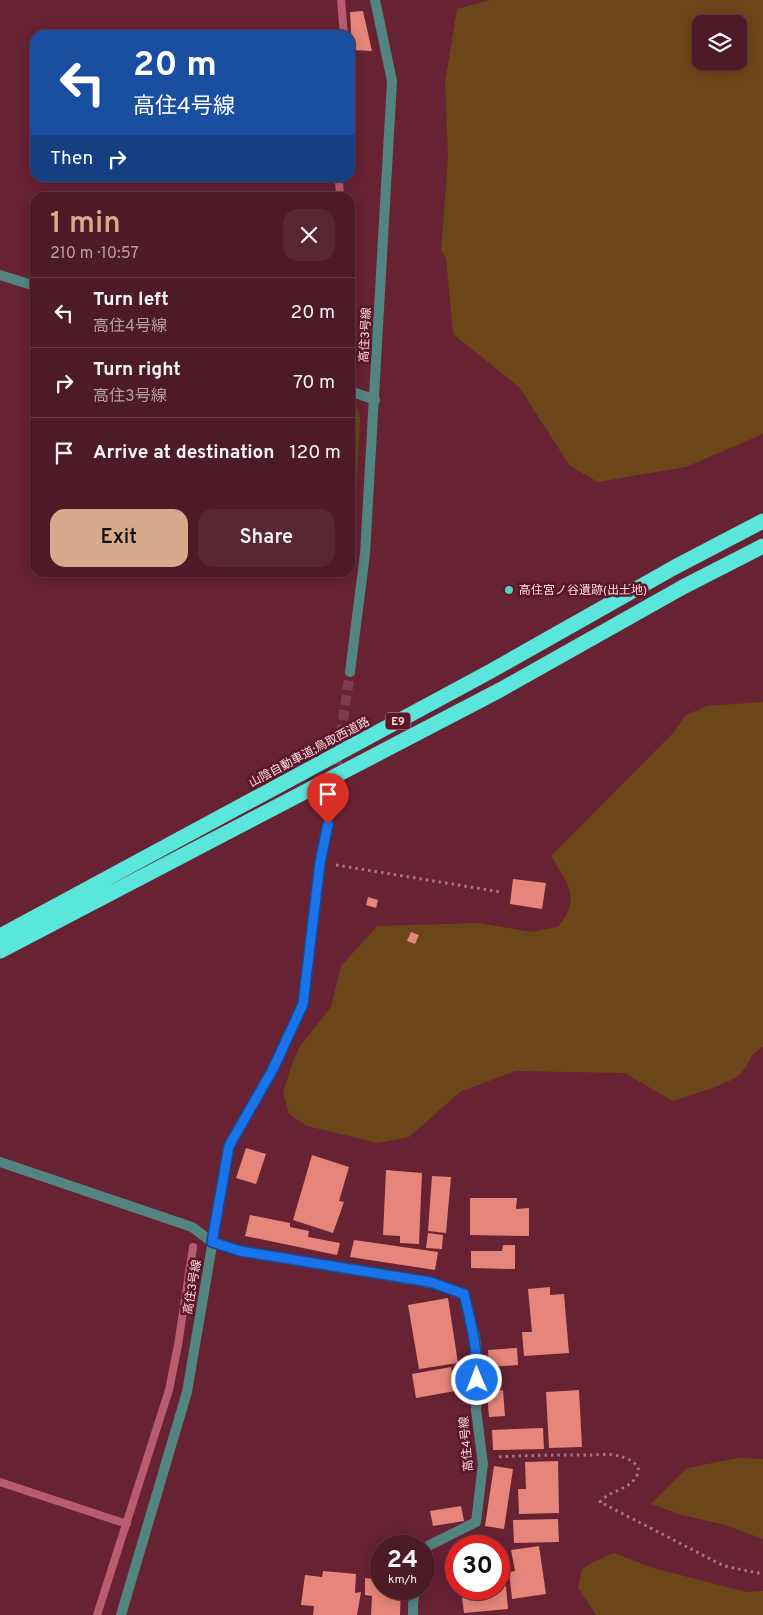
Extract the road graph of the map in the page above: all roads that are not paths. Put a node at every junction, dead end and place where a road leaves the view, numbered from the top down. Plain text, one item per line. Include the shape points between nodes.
1 (375, 0) edge
2 (0, 275) edge
3 (30, 284) edge
4 (355, 393) edge
5 (374, 400) junction
6 (763, 521) edge
7 (763, 546) edge
8 (350, 672) tunnel mouth
9 (328, 824) tunnel mouth
10 (35, 926) junction
11 (0, 936) edge
12 (0, 952) edge
13 (0, 1162) edge
14 (212, 1242) junction
15 (435, 1542) edge
16 (414, 1600) edge
17 (120, 1615) edge
18 (413, 1615) edge

1 - 5 street, 高住3号線 via 392,81
2 - 3 street
4 - 5 street
5 - 8 street, 高住3号線 via 365,554
6 - 10 highway, 山陰自動車道;鳥取西道路 / E9
7 - 10 highway, 山陰自動車道;鳥取西道路 / E9 via 683,586 500,690
9 - 14 street, 高住3号線 via 320,863 303,1004 273,1069 229,1146
10 - 11 highway, 山陰自動車道;鳥取西道路 / E9
10 - 12 highway, 山陰自動車道;鳥取西道路 / E9
13 - 14 street via 192,1227
14 - 15 street, 高住4号線 via 240,1251 430,1282 464,1294 475,1337 478,1364 476,1410 483,1464 476,1522
14 - 17 street, 高住3号線 via 187,1392
16 - 18 street

